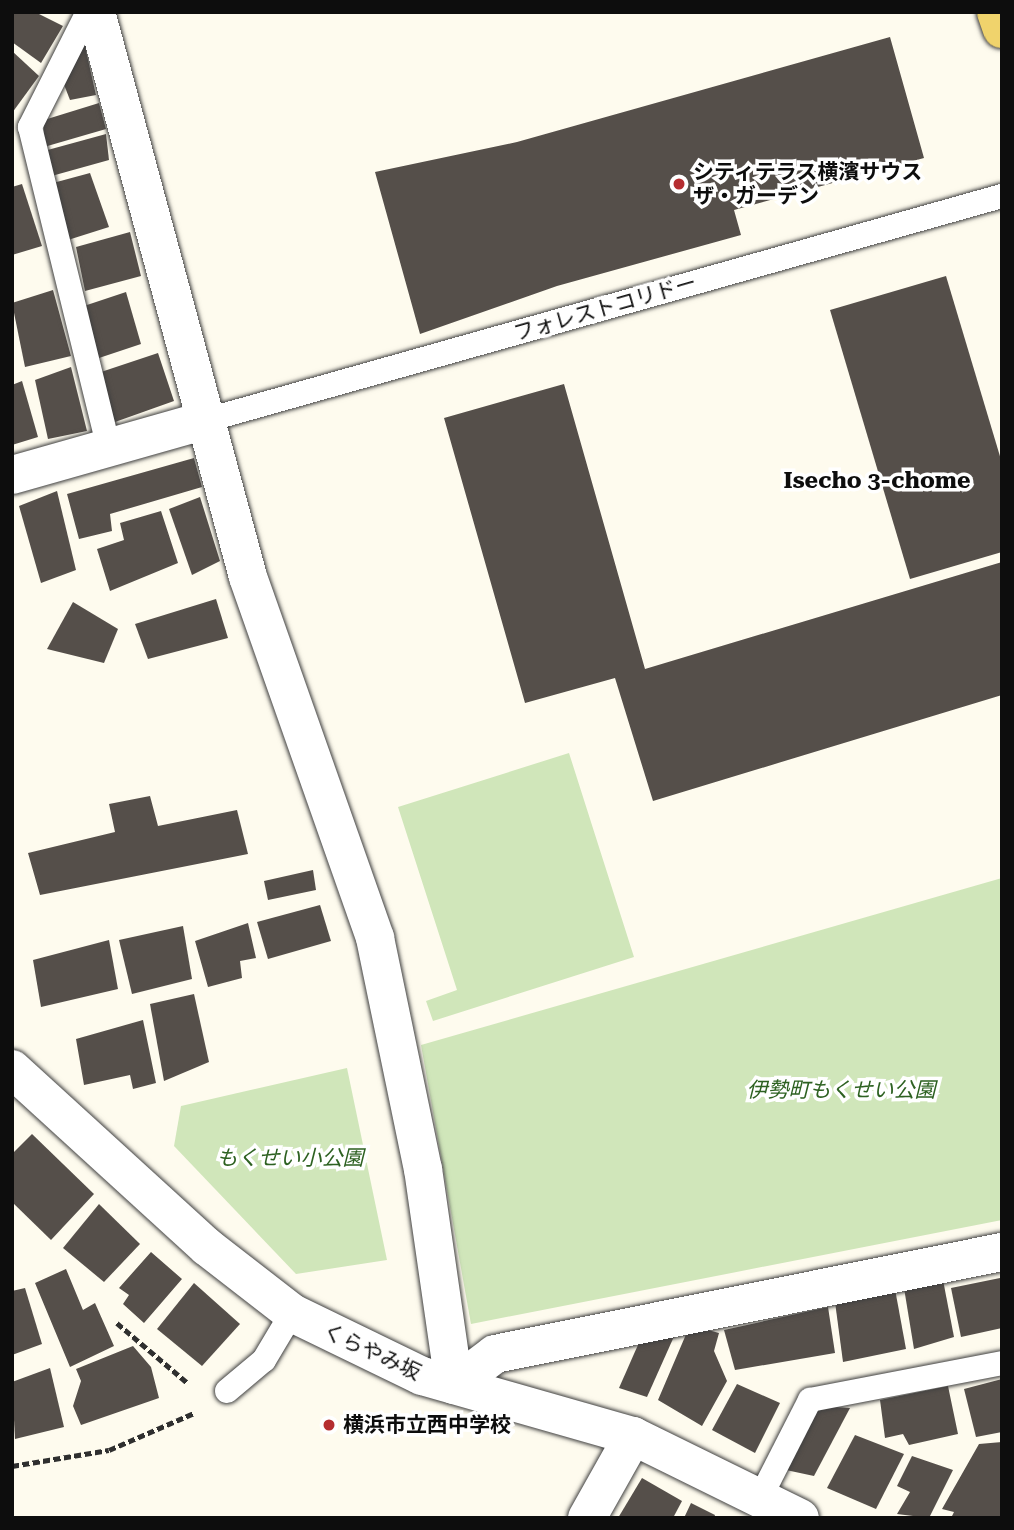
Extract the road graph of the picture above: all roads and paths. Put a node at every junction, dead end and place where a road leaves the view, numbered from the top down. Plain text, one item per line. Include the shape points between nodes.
1 (88, 12) edge
2 (96, 12) edge
3 (996, 12) edge
4 (1002, 29) edge
5 (1002, 195) edge
6 (207, 420) junction
7 (110, 448) junction
8 (12, 475) edge
9 (12, 1069) edge
10 (1002, 1251) edge
11 (292, 1313) junction
12 (117, 1323) dead end
13 (1002, 1363) edge
14 (454, 1385) junction
15 (227, 1391) junction
16 (633, 1436) junction
17 (12, 1466) edge
18 (761, 1496) junction
19 (587, 1518) edge
20 (800, 1518) edge

1 - 7 lane via 30,127
2 - 6 street
3 - 4 main road
5 - 6 lane, フォレストコリドー
6 - 7 street
6 - 14 street via 248,577 375,938 423,1169
7 - 8 street
9 - 11 street, くらやみ坂 via 207,1247
10 - 14 street via 495,1354
11 - 14 street, くらやみ坂 via 363,1352
11 - 15 lane via 264,1360
12 - 15 path via 196,1390
13 - 18 lane via 810,1400
14 - 16 street, くらやみ坂
15 - 17 path via 177,1425 120,1446
16 - 18 street, くらやみ坂
16 - 19 street
18 - 20 street, くらやみ坂

